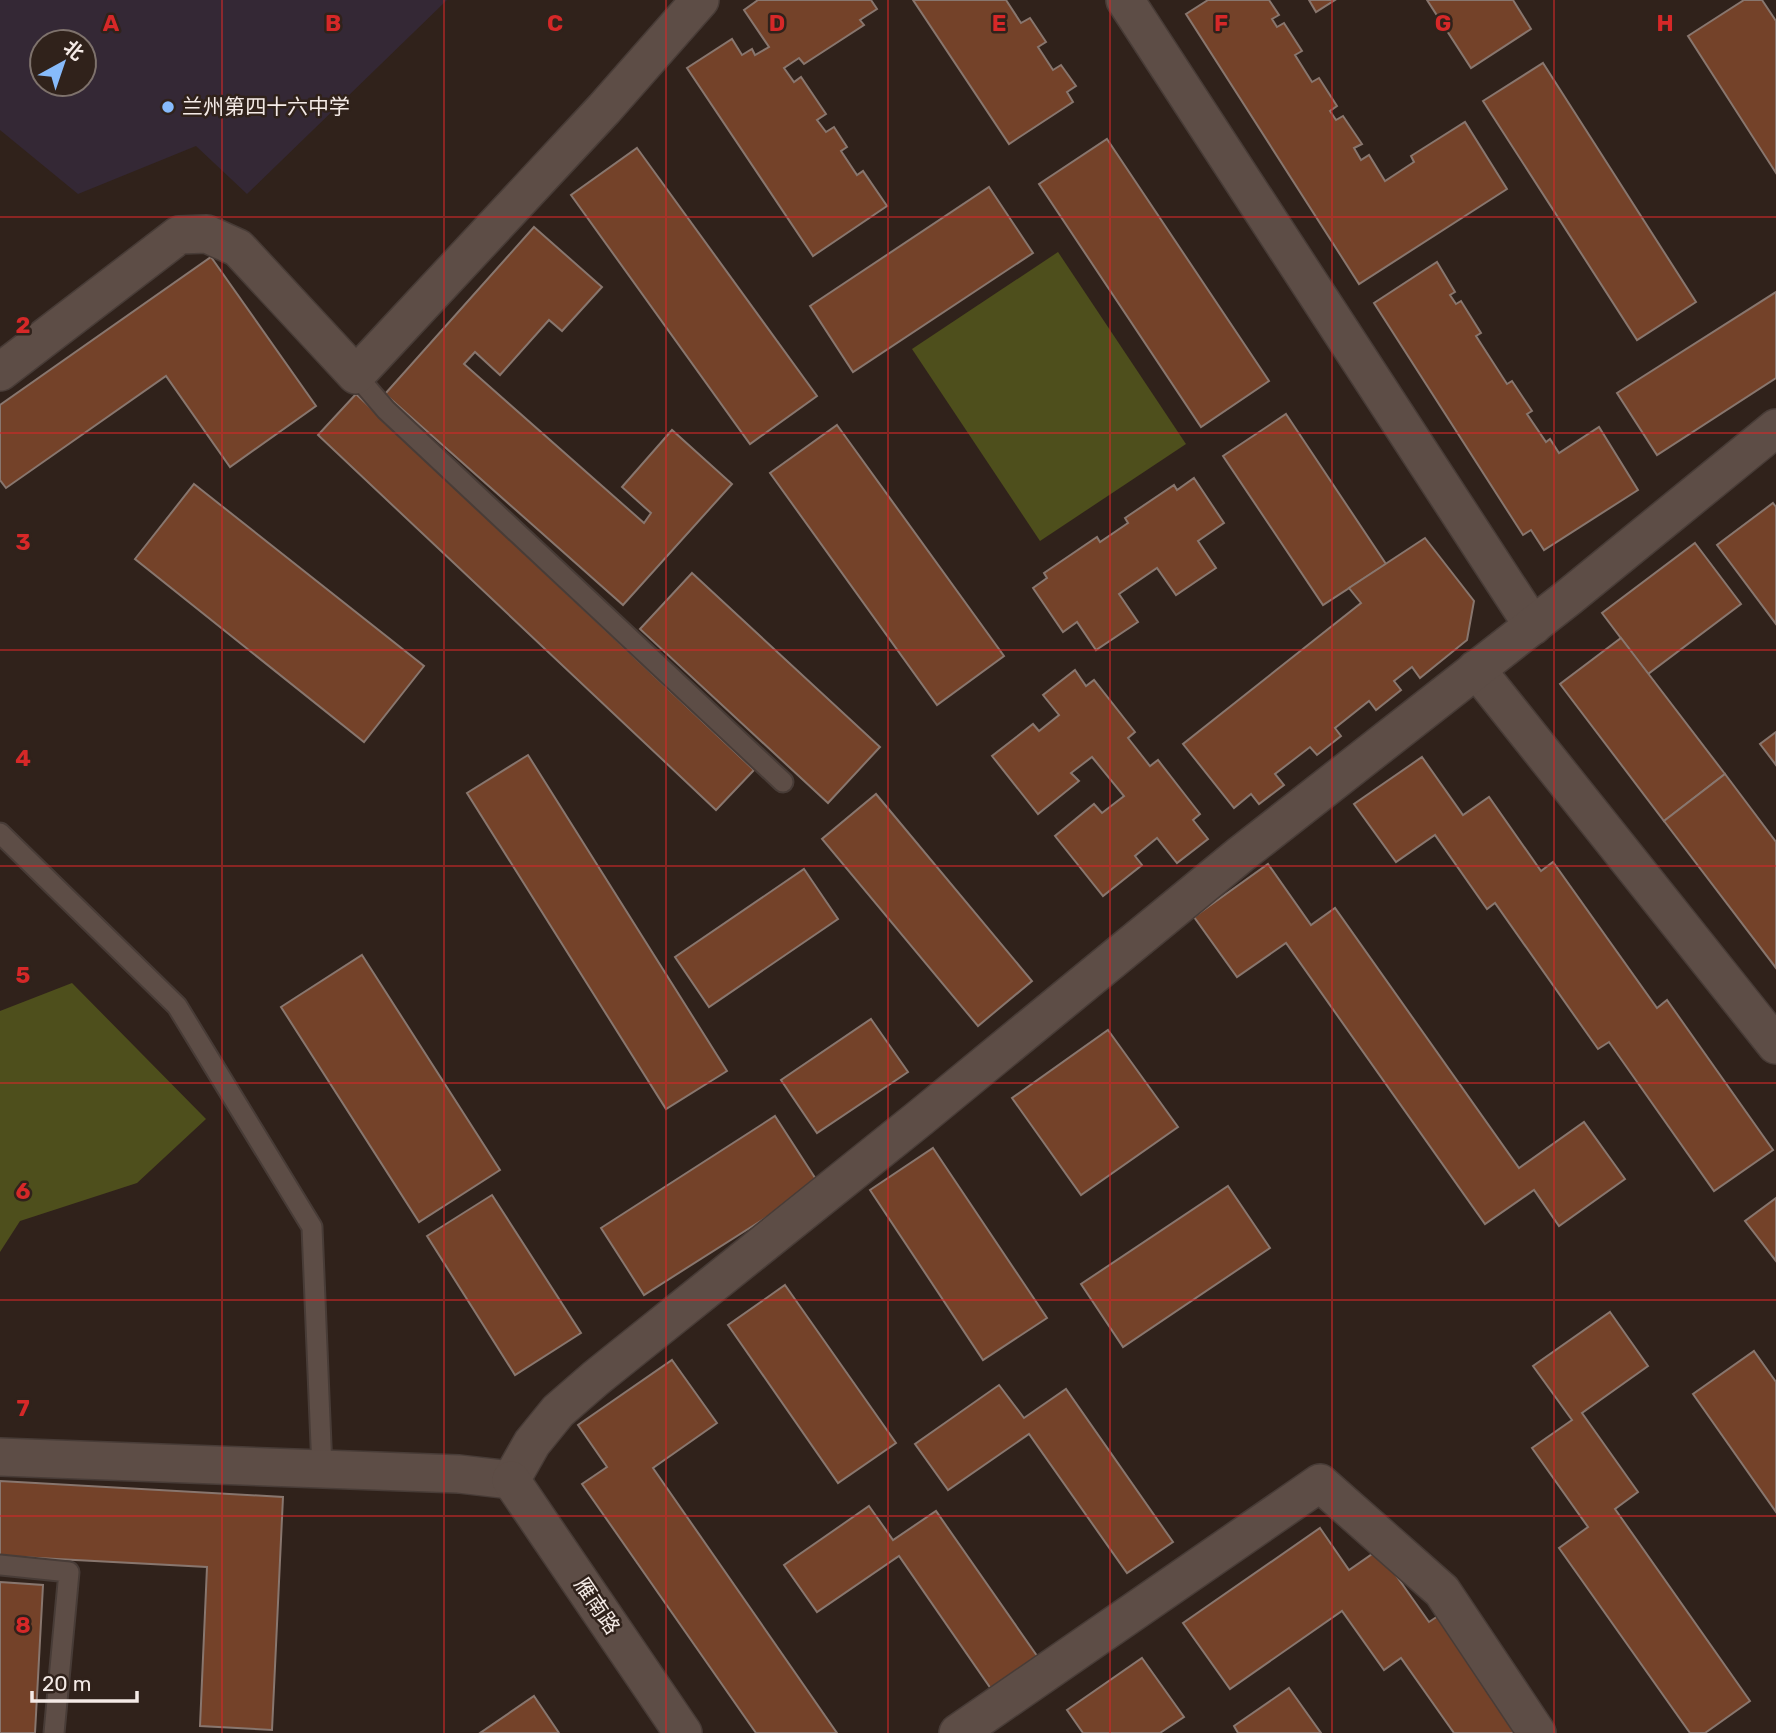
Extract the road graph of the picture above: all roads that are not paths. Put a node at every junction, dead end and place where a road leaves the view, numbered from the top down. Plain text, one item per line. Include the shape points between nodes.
1 (700, 0) edge
2 (1125, 0) edge
3 (0, 372) edge
4 (356, 374) junction
5 (1776, 428) edge
6 (1533, 626) junction
7 (1476, 669) junction
8 (783, 782) dead end
9 (0, 833) edge
10 (1776, 1045) edge
11 (0, 1457) edge
12 (322, 1469) junction
13 (511, 1480) junction
14 (0, 1566) edge
15 (54, 1733) edge
16 (683, 1733) edge
17 (958, 1733) edge
18 (1537, 1733) edge

1 - 4 street
2 - 6 street
3 - 4 street via 180,235 207,234 238,248
4 - 8 lane via 386,410
5 - 6 street
6 - 7 street
7 - 10 street
7 - 13 street via 596,1378 558,1411
9 - 12 lane via 177,1006 312,1227
11 - 12 street
12 - 13 street
13 - 16 street, 雁南路
14 - 15 lane via 69,1572
17 - 18 street via 1320,1483 1442,1591

